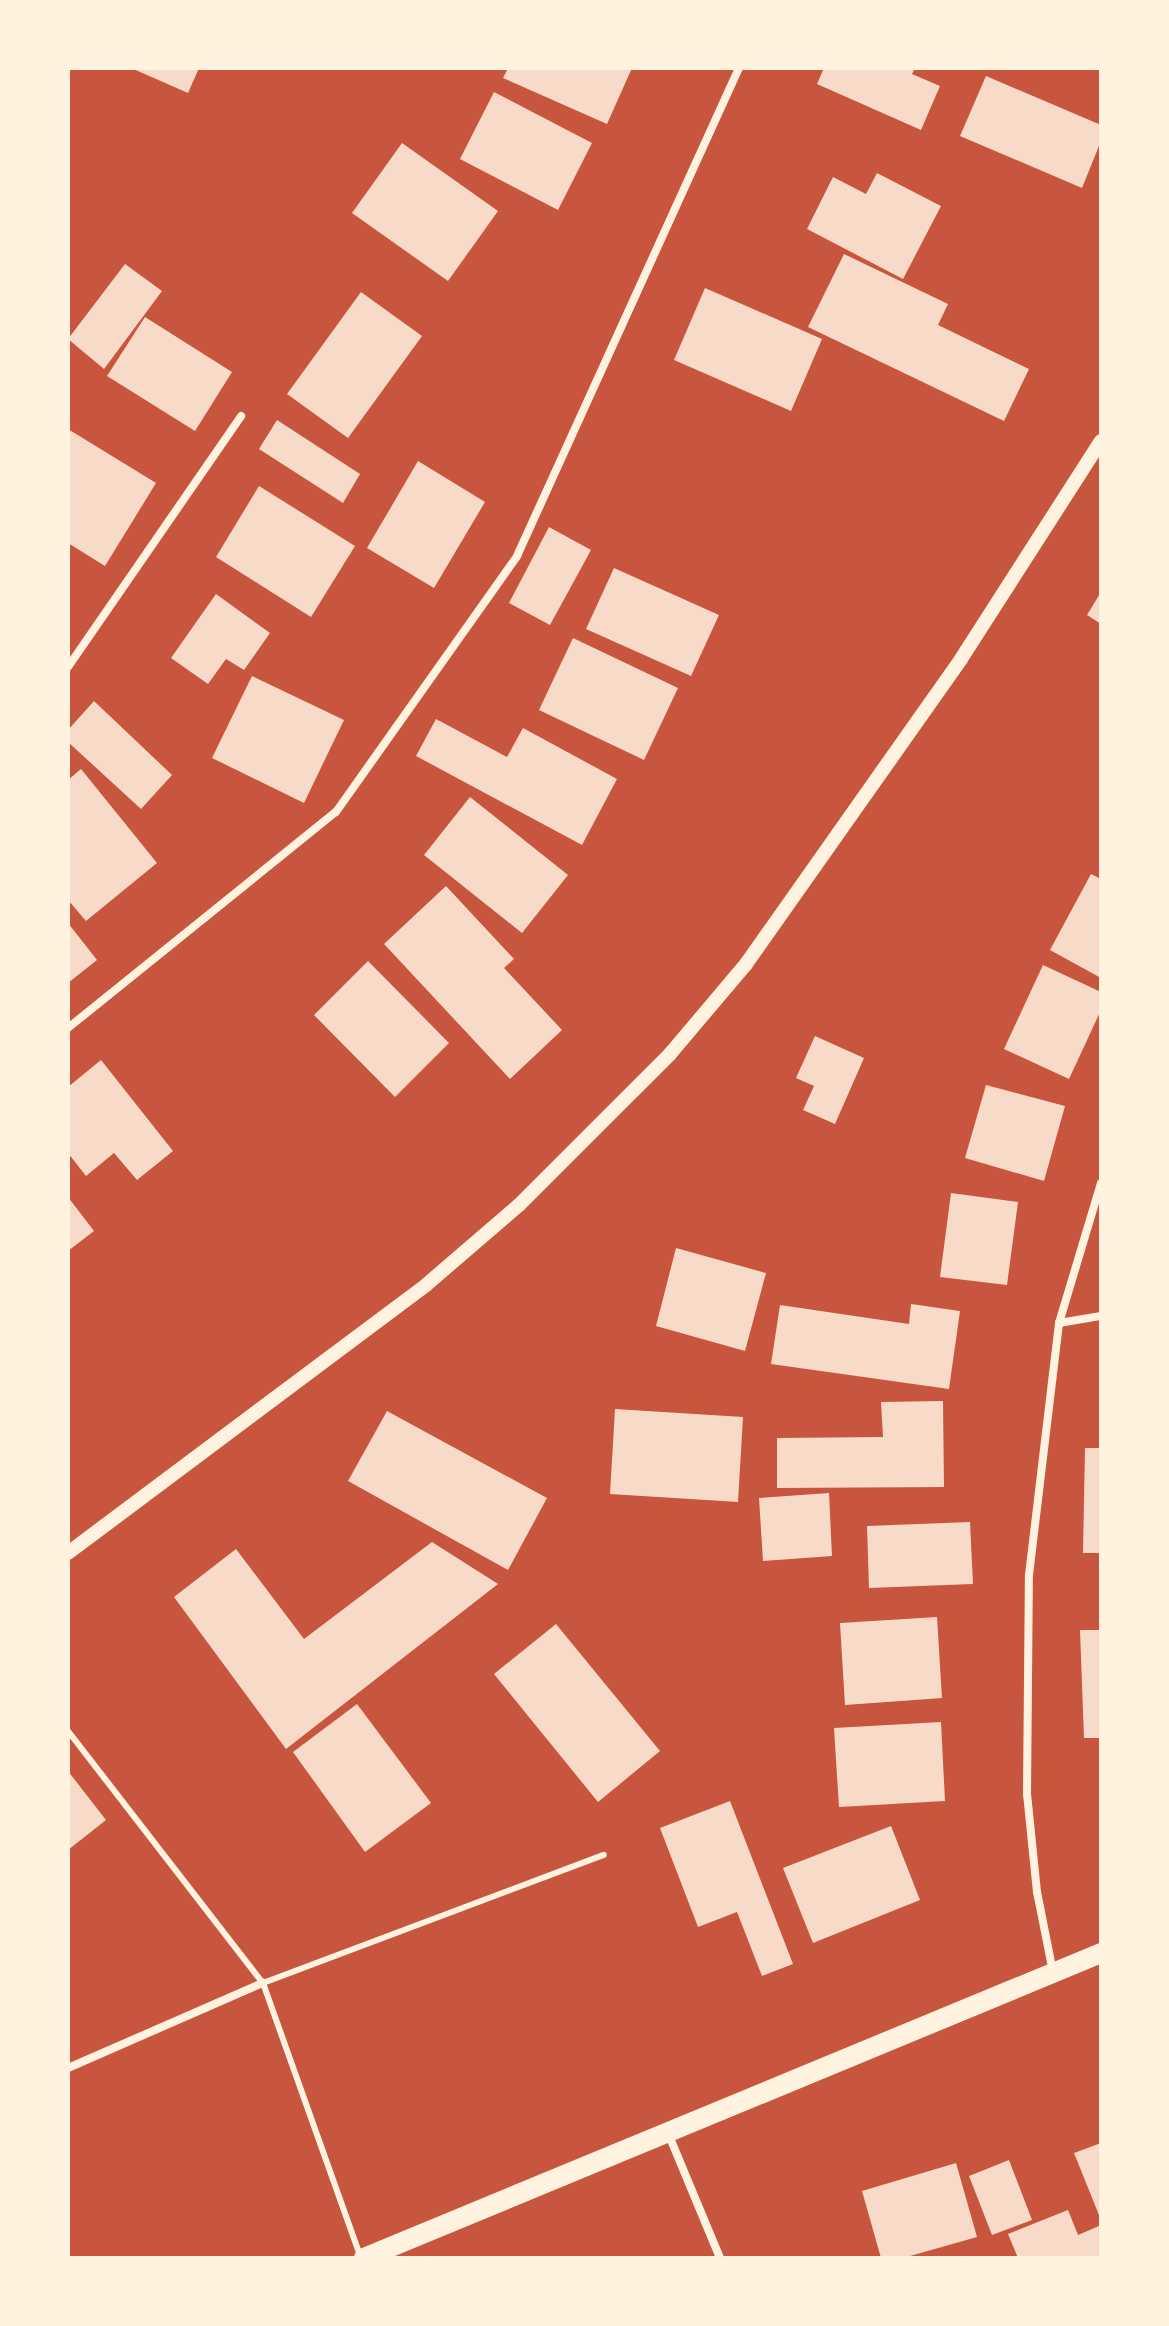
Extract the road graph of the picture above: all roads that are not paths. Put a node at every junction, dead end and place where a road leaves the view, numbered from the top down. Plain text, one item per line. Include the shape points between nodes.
1 (739, 68) edge
2 (241, 416) dead end
3 (1101, 441) edge
4 (68, 667) edge
5 (68, 1028) edge
6 (1101, 1183) edge
7 (1101, 1316) edge
8 (1059, 1323) junction
9 (68, 1553) edge
10 (68, 1731) edge
11 (604, 1855) dead end
12 (1101, 1953) edge
13 (1053, 1972) junction
14 (263, 1983) junction
15 (68, 2068) edge
16 (667, 2133) junction
17 (363, 2258) edge
18 (720, 2258) edge

1 - 5 street via 517,556 336,812
2 - 4 street
3 - 9 street via 961,659 764,939 670,1054 519,1205 426,1285
6 - 8 street
7 - 8 street
8 - 13 street via 1029,1575 1025,1699 1033,1864
10 - 14 lane
11 - 14 lane
12 - 13 main road
13 - 16 main road
14 - 15 street
14 - 17 lane
16 - 17 main road
16 - 18 street

